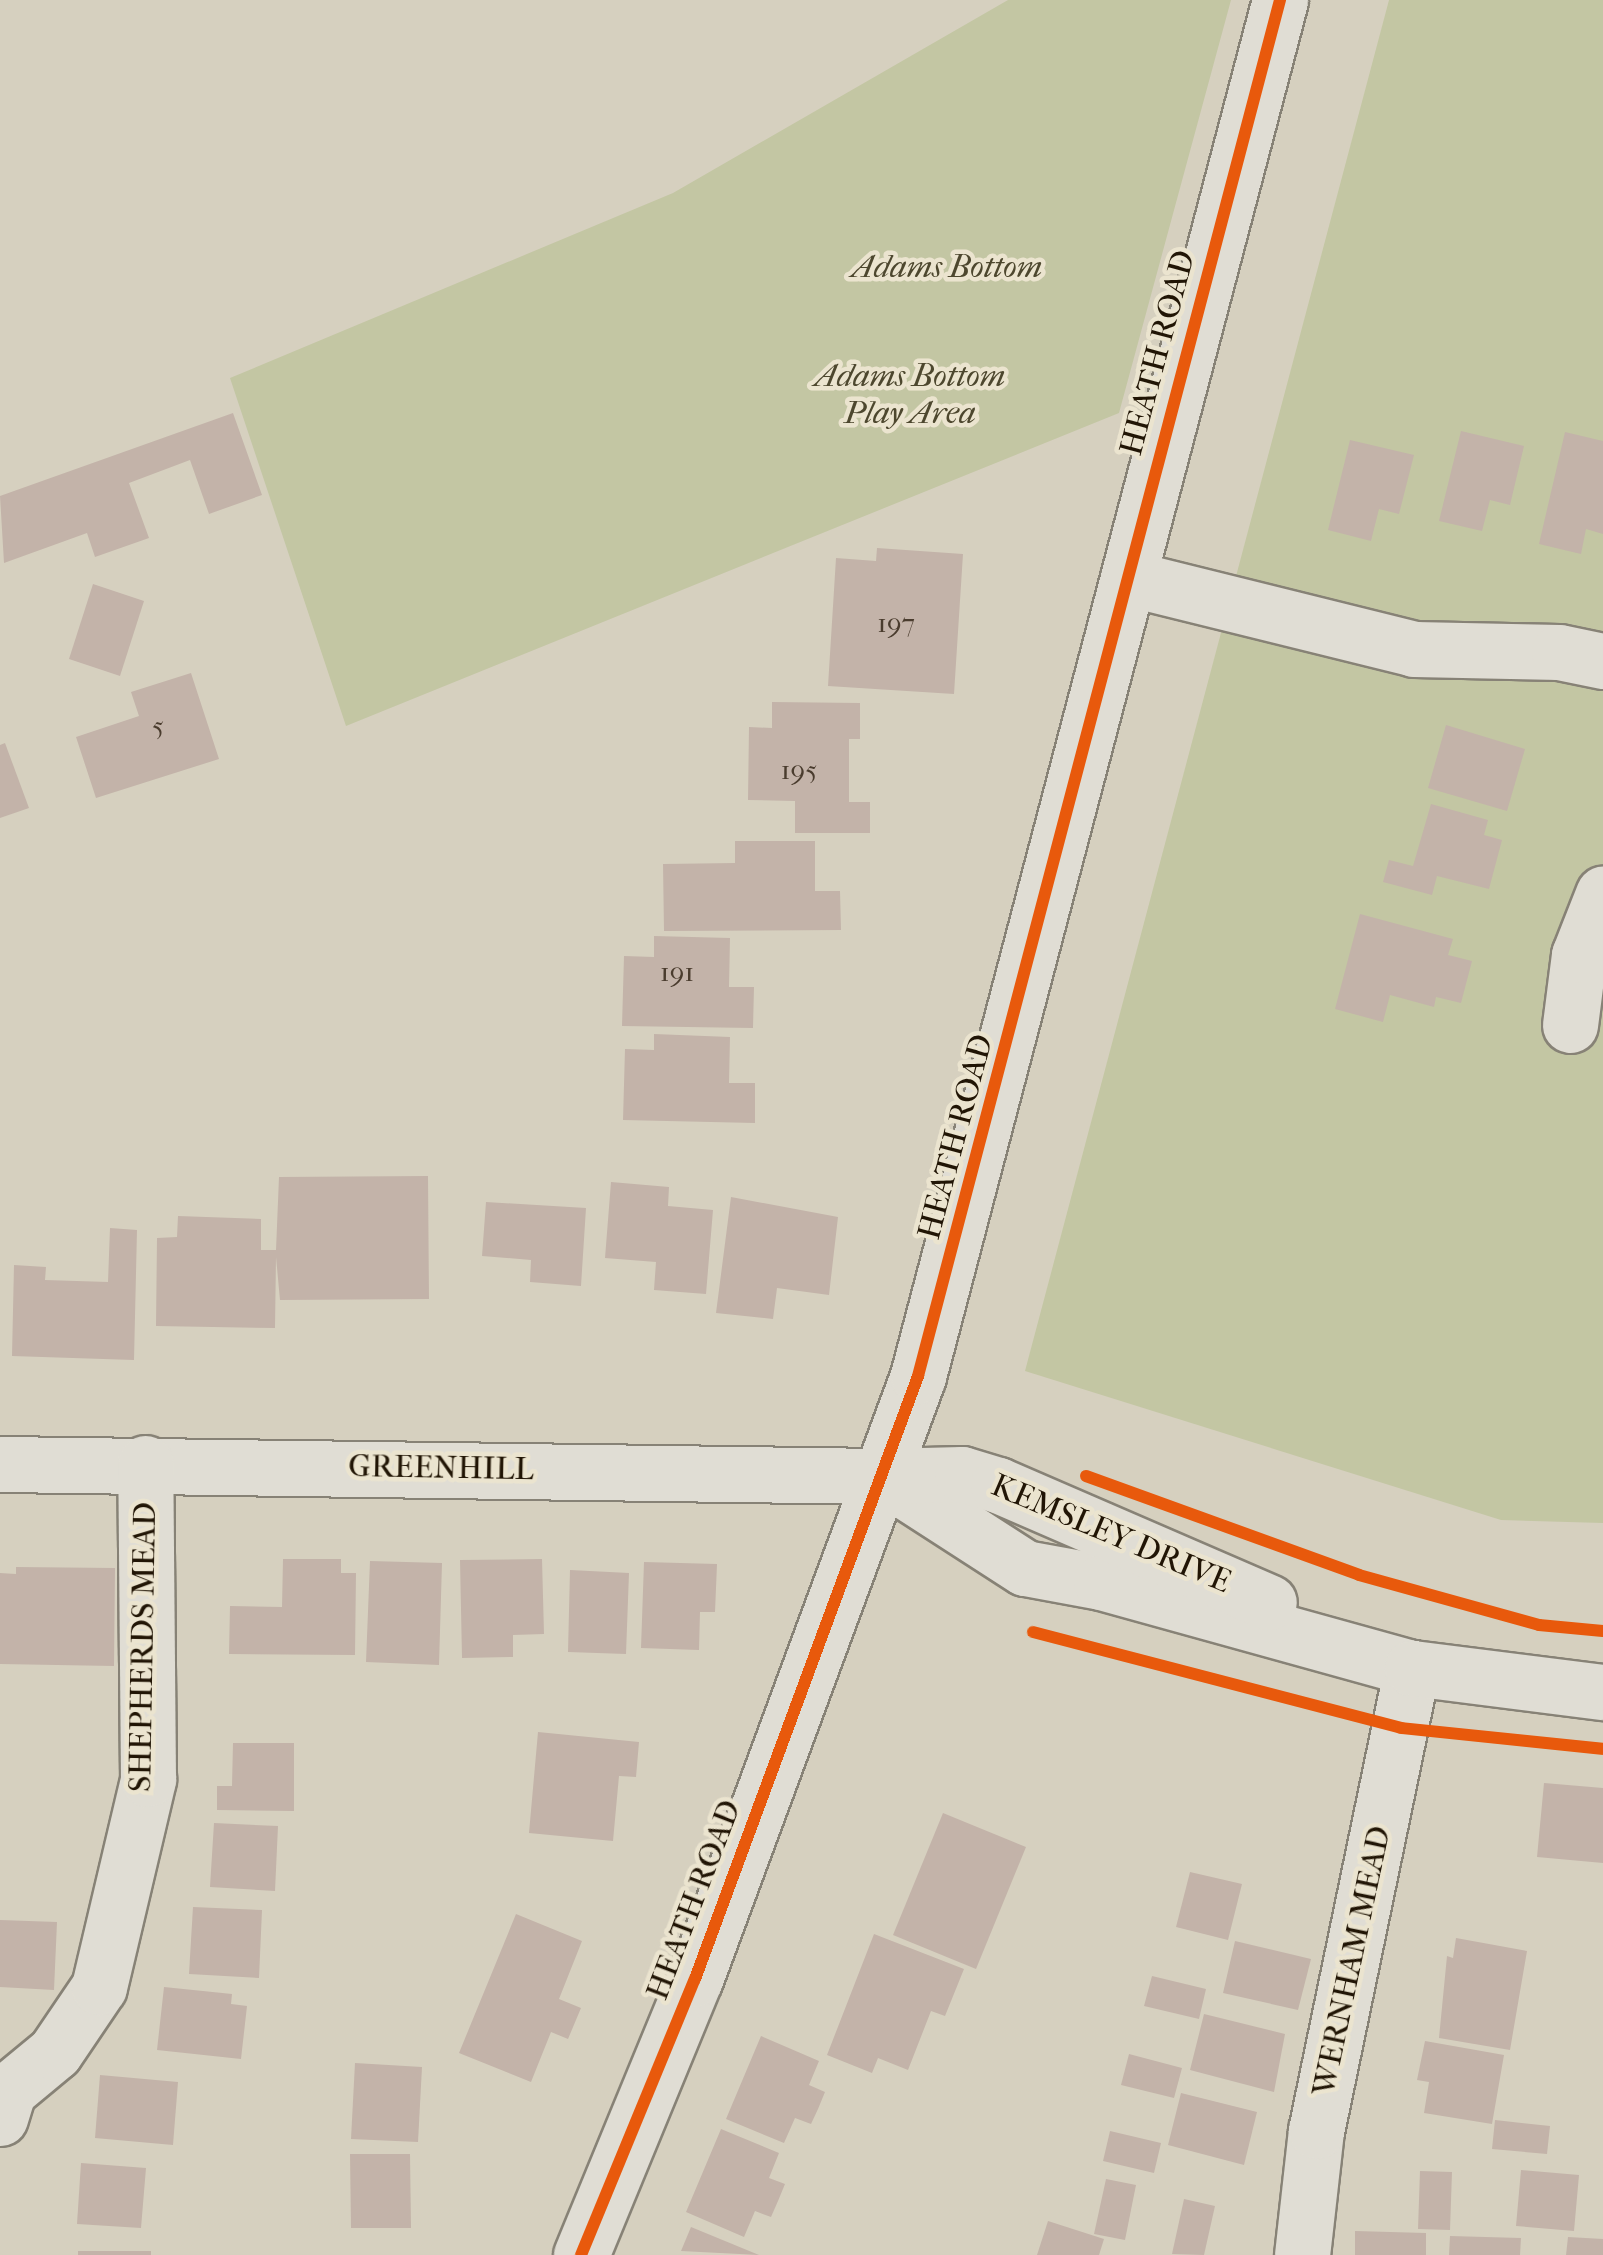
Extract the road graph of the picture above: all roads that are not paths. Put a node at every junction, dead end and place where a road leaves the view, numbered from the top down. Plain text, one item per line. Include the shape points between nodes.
1 (1280, 0) edge
2 (1128, 578) junction
3 (1603, 661) edge
4 (1603, 894) edge
5 (1570, 1025) dead end
6 (145, 1463) junction
7 (0, 1464) edge
8 (882, 1476) junction
9 (1412, 1668) junction
10 (1603, 1692) edge
11 (2, 2100) edge
12 (580, 2255) edge
13 (1302, 2255) edge

1 - 2 street, HEATH ROAD
2 - 3 street via 1414,649 1559,652
2 - 8 street, HEATH ROAD via 967,1209
4 - 5 street via 1579,955
6 - 7 street, GREENHILL
6 - 8 street, GREENHILL
6 - 11 street, SHEPHERDS MEAD via 148,1778 99,1987 55,2052
8 - 9 street, KEMSLEY DRIVE via 962,1474 998,1484
8 - 12 street, HEATH ROAD via 695,1979
9 - 10 street, KEMSLEY DRIVE
9 - 13 street, WERNHAM MEAD via 1316,2131

